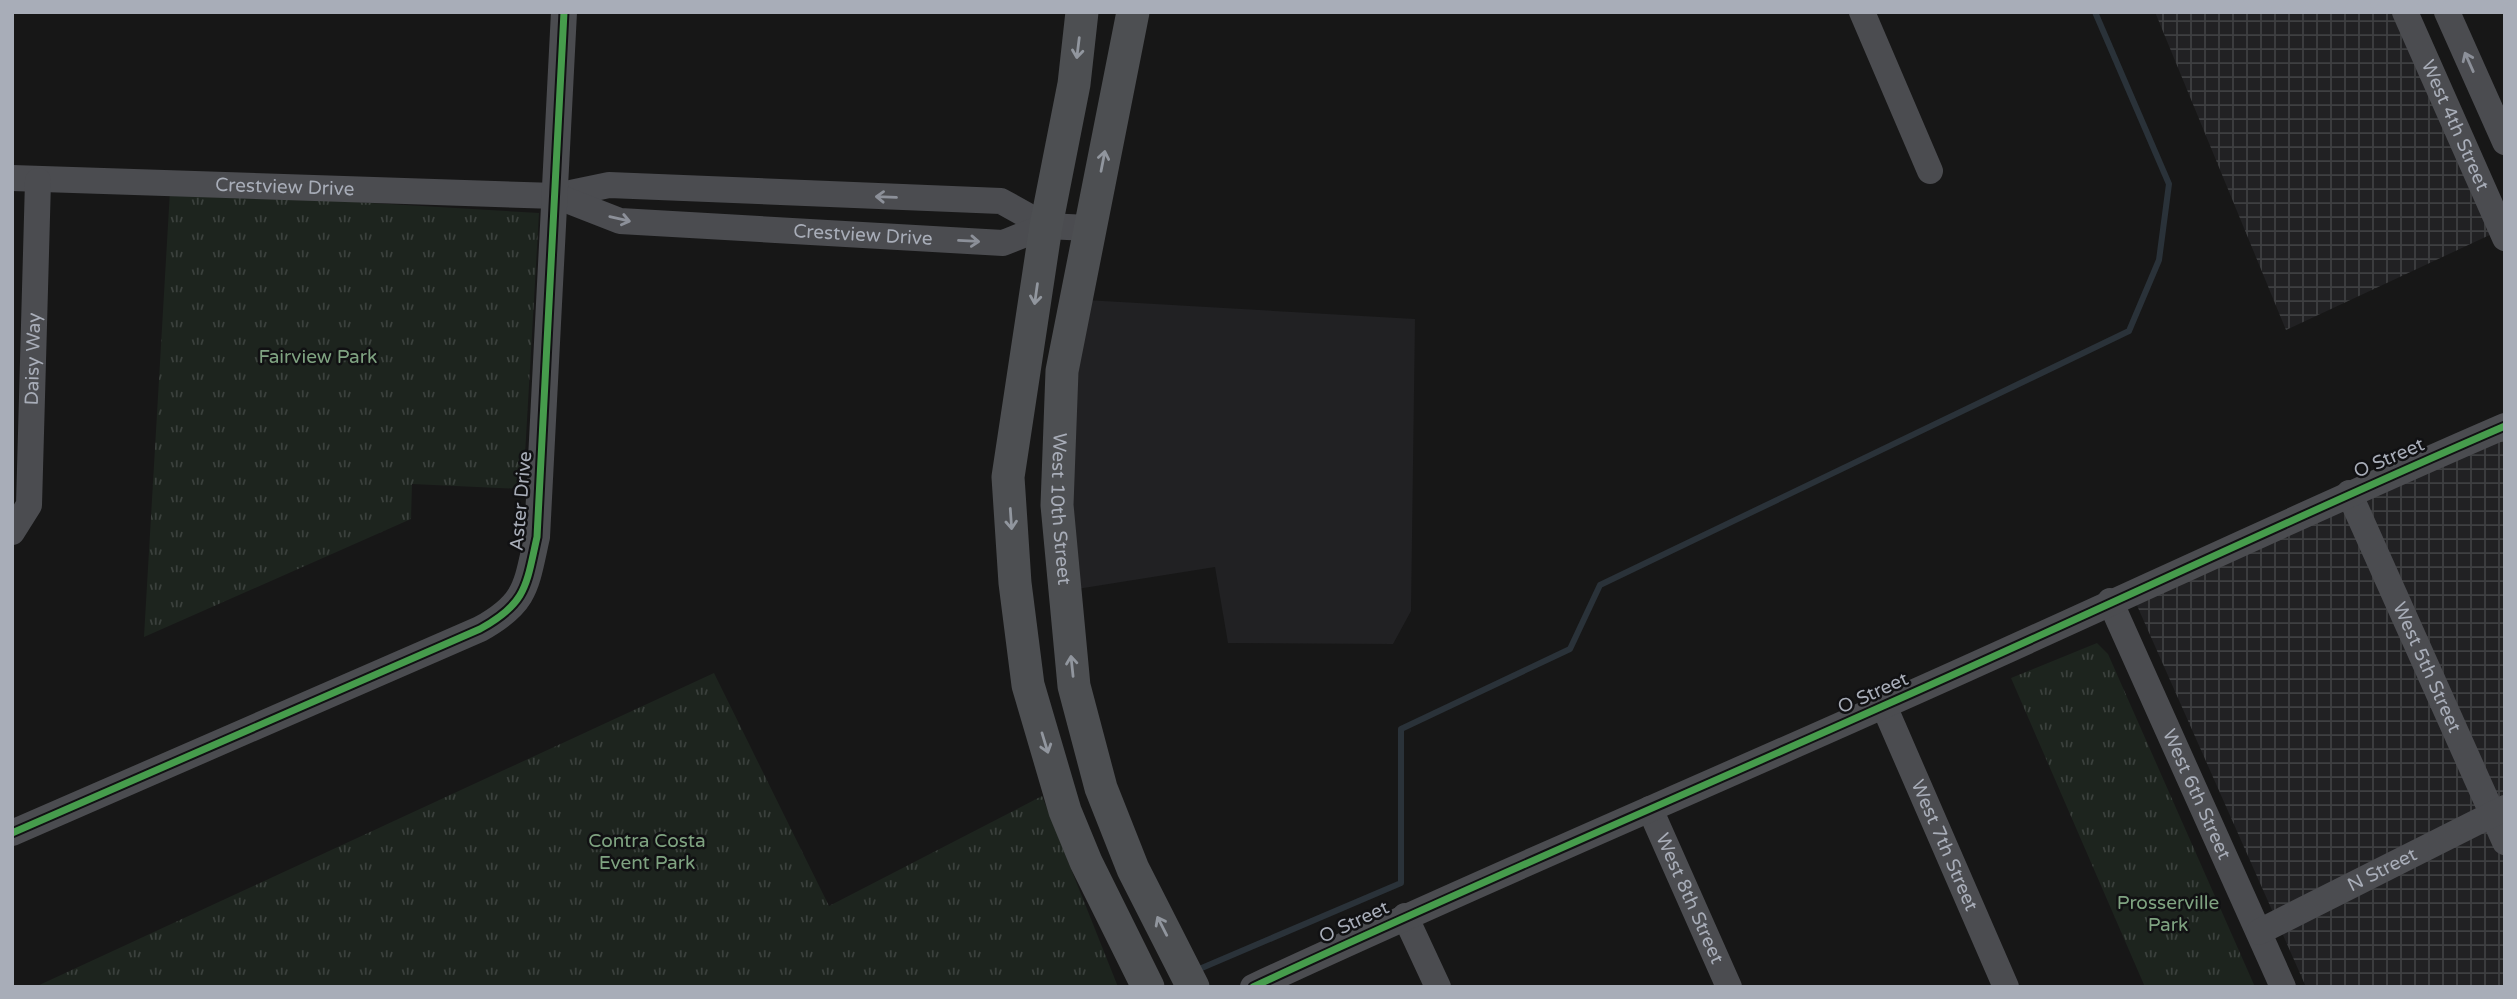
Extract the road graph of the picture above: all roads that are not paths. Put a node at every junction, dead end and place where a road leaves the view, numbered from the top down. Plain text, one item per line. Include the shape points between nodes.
1 (564, 12) edge
2 (1083, 12) edge
3 (1133, 12) edge
4 (1862, 12) edge
5 (2405, 12) edge
6 (2447, 12) edge
7 (2505, 142) edge
8 (1930, 171) dead end
9 (25, 180) edge
10 (556, 196) junction
11 (1046, 226) junction
12 (1090, 228) junction
13 (2505, 238) edge
14 (2505, 426) edge
15 (2349, 493) junction
16 (12, 532) edge
17 (2110, 601) junction
18 (1884, 706) junction
19 (1650, 809) junction
20 (2498, 810) edge
21 (12, 832) edge
22 (2505, 842) edge
23 (1405, 916) junction
24 (2259, 932) junction
25 (1148, 987) edge
26 (1193, 987) edge
27 (1253, 987) edge
28 (1438, 987) edge
29 (1729, 987) edge
30 (2006, 987) edge
31 (2283, 987) edge

1 - 10 street, Aster Drive
2 -> 11 main road
12 -> 3 main road, West 10th Street
4 - 8 street
5 - 13 street, West 4th Street
7 -> 6 street
9 - 10 street, Crestview Drive
9 - 16 street, Daisy Way via 29,505
11 -> 10 street, Crestview Drive via 1001,201 609,184
10 -> 11 street, Crestview Drive via 620,221 1003,243
10 - 21 street, Aster Drive via 537,537 525,589 508,614
11 - 12 street, Crestview Drive
11 -> 25 main road via 1009,477 1015,583 1028,685 1065,811
26 -> 12 main road, West 10th Street via 1133,869 1101,788 1074,686 1058,491 1062,371
14 - 15 street, O Street
15 - 17 street, O Street
15 - 20 street, West 5th Street
17 - 18 street, O Street
17 - 24 street, West 6th Street
18 - 19 street, O Street
18 - 30 street, West 7th Street
19 - 23 street, O Street
19 - 29 street, West 8th Street
20 - 22 street, West 5th Street
20 - 24 street, N Street
23 - 27 street, O Street
23 - 28 street
24 - 31 street, West 6th Street

